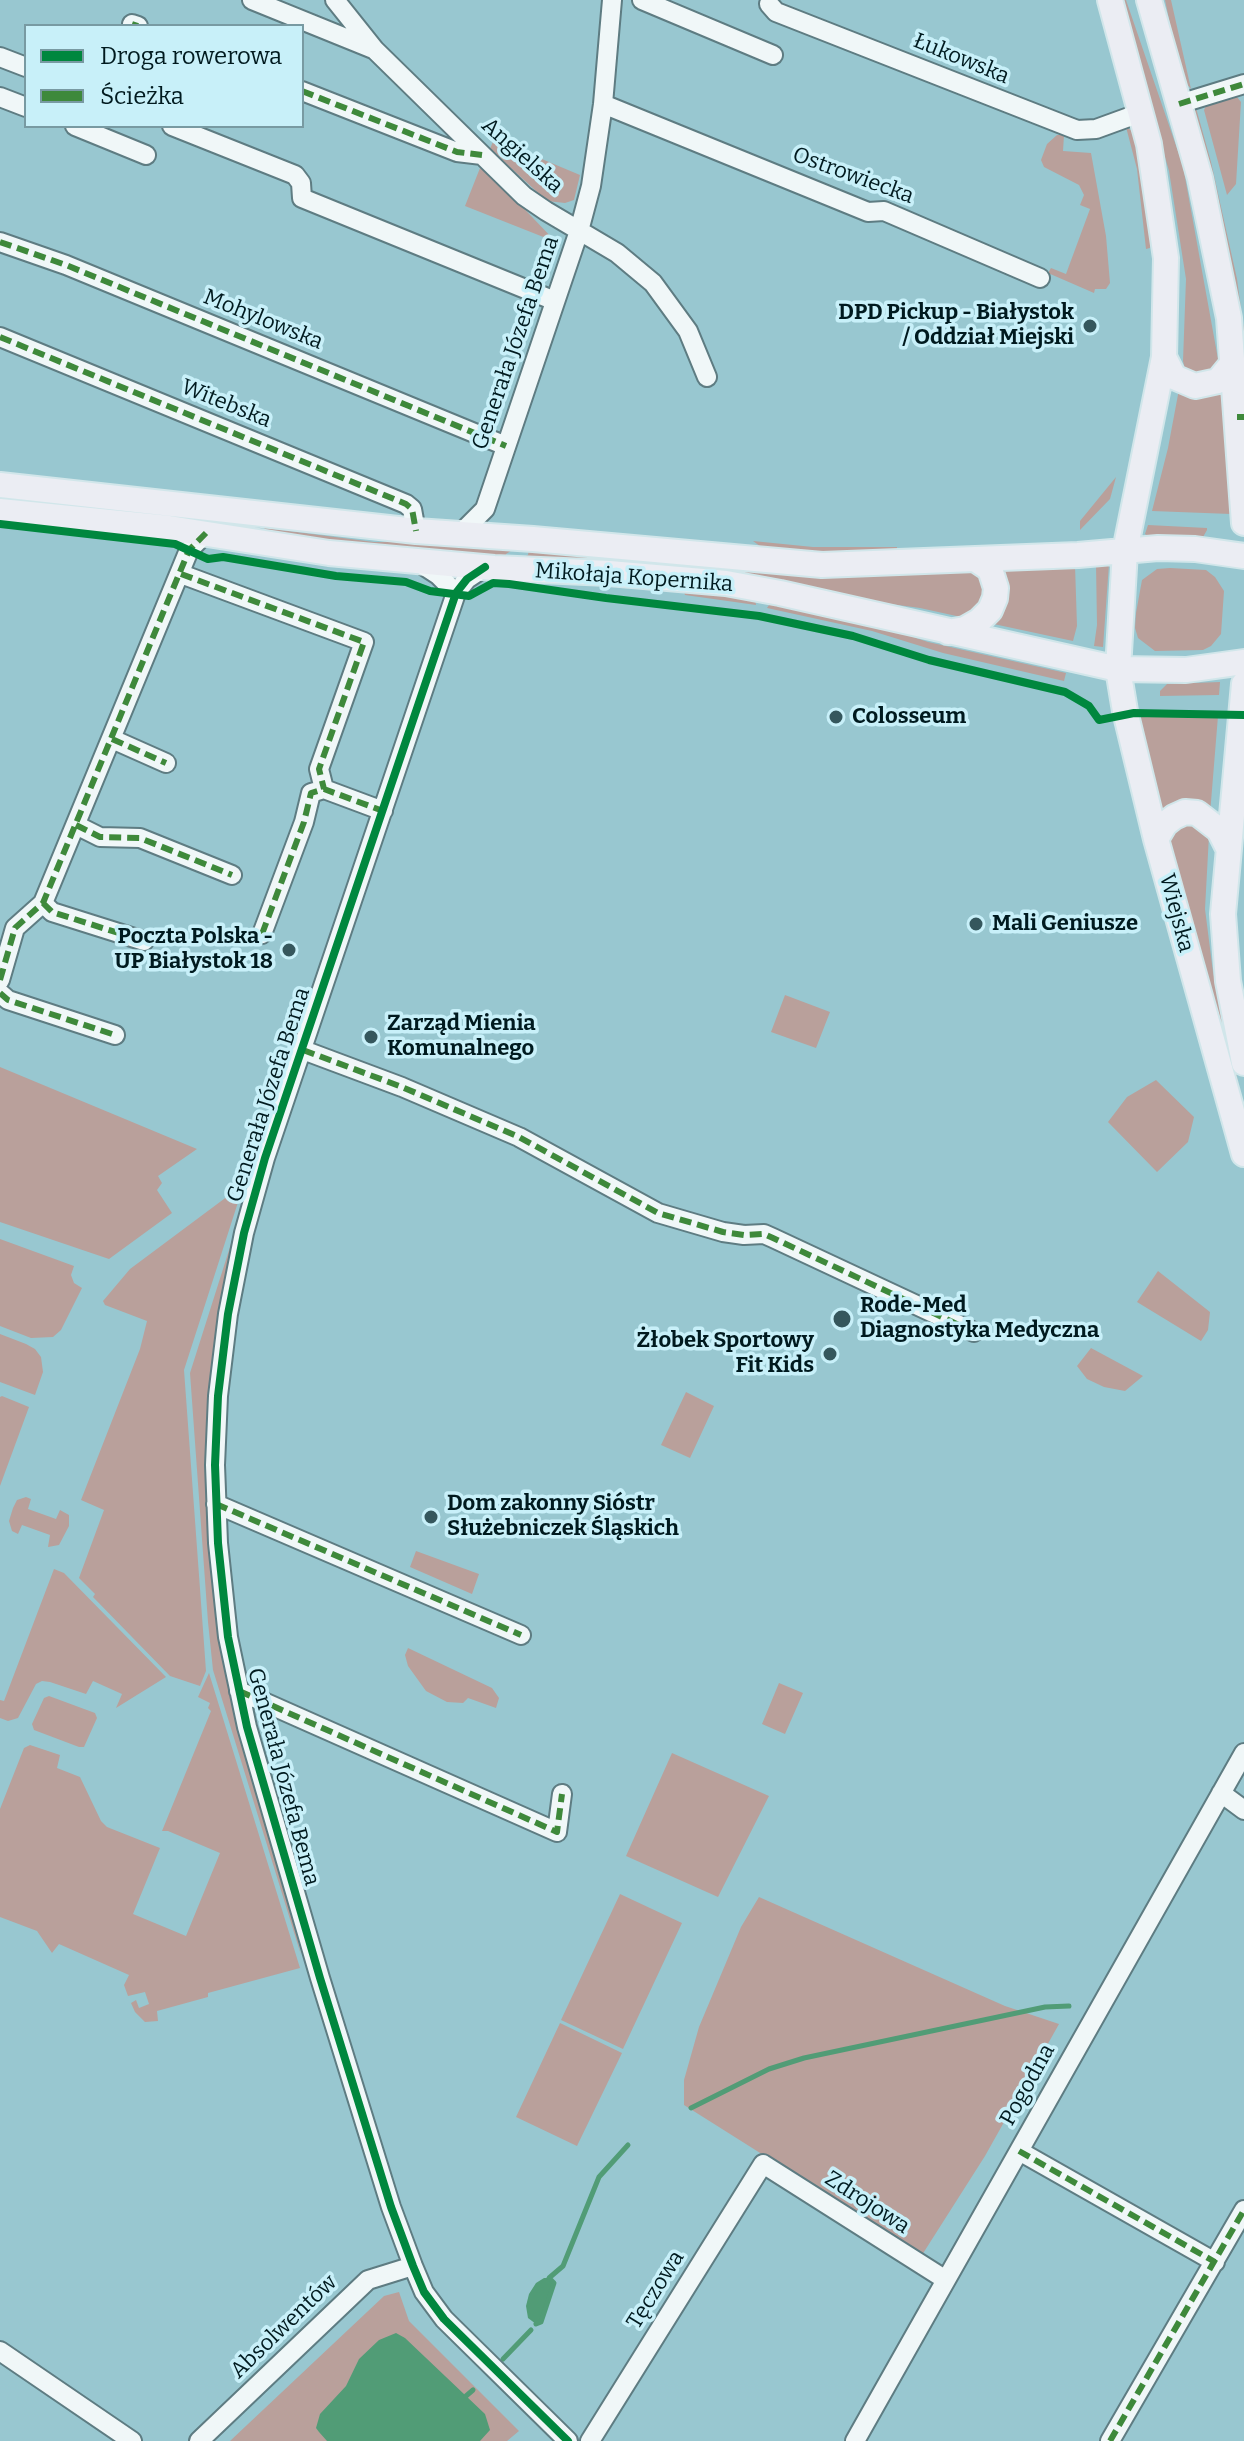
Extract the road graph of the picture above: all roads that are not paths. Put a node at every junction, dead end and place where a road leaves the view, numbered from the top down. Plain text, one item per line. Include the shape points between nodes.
1 (252, 0) edge
2 (335, 0) edge
3 (612, 0) edge
4 (642, 0) edge
5 (1110, 0) edge
6 (1149, 0) edge
7 (769, 4) dead end
8 (375, 50) junction
9 (773, 55) dead end
10 (0, 57) edge
11 (24, 66) edge
12 (1244, 84) edge
13 (304, 92) edge
14 (0, 97) edge
15 (603, 104) junction
16 (1179, 104) junction
17 (24, 106) edge
18 (1140, 113) junction
19 (80, 128) edge
20 (177, 128) edge
21 (146, 155) dead end
22 (482, 155) junction
23 (579, 231) junction
24 (0, 242) edge
25 (1040, 278) dead end
26 (555, 301) junction
27 (0, 337) edge
28 (1164, 357) junction
29 (1232, 364) junction
30 (707, 377) dead end
31 (1240, 417) edge
32 (506, 446) junction
33 (0, 485) edge
34 (485, 509) junction
35 (0, 511) edge
36 (278, 514) junction
37 (1244, 523) edge
38 (416, 531) junction
39 (459, 535) junction
40 (505, 538) junction
41 (198, 542) junction
42 (264, 543) junction
43 (1125, 551) junction
44 (1244, 556) edge
45 (975, 559) junction
46 (417, 562) junction
47 (485, 567) junction
48 (181, 574) junction
49 (456, 593) junction
50 (945, 632) junction
51 (1244, 662) edge
52 (1118, 669) junction
53 (1244, 684) edge
54 (112, 739) junction
55 (1242, 740) edge
56 (166, 763) dead end
57 (324, 789) junction
58 (383, 811) junction
59 (76, 825) junction
60 (1156, 839) junction
61 (1228, 848) junction
62 (232, 875) dead end
63 (43, 903) junction
64 (262, 934) dead end
65 (144, 941) dead end
66 (0, 980) edge
67 (0, 993) edge
68 (115, 1035) dead end
69 (303, 1050) junction
70 (1244, 1063) edge
71 (1244, 1154) edge
72 (974, 1332) dead end
73 (216, 1504) junction
74 (521, 1635) dead end
75 (239, 1691) junction
76 (1244, 1753) edge
77 (1221, 1793) junction
78 (562, 1794) dead end
79 (1244, 1810) edge
80 (1019, 2151) junction
81 (763, 2164) joint
82 (1244, 2210) edge
83 (1215, 2262) junction
84 (413, 2266) junction
85 (946, 2280) junction
86 (0, 2351) edge
87 (132, 2441) edge
88 (199, 2441) edge
89 (568, 2441) edge
90 (590, 2441) edge
91 (855, 2441) edge
92 (1110, 2441) edge

1 - 8 street
2 - 8 street, Angielska
3 - 15 street, Generała Józefa Bema
4 - 9 street
5 - 18 main road, Wiejska
6 - 16 main road
7 - 18 street, Łukowska via 776,12 1077,130
8 - 22 street, Angielska
10 - 11 street
12 - 16 street
13 - 22 street via 457,152
14 - 17 street
15 - 23 street, Generała Józefa Bema
15 - 25 street, Ostrowiecka via 868,212 884,211
16 - 29 main road via 1229,318
18 - 28 main road, Wiejska via 1166,258
19 - 21 street
20 - 26 street via 295,175 302,198
22 - 23 street, Angielska via 535,205
23 - 26 street, Generała Józefa Bema
23 - 30 street, Angielska via 617,253 665,296
24 - 32 street, Mohylowska
26 - 32 street, Generała Józefa Bema
27 - 38 street, Witebska via 406,504
28 - 29 main road via 1174,377 1195,386 1218,381
28 - 43 main road, Wiejska
29 - 31 main road
31 - 37 main road
32 - 34 street, Generała Józefa Bema
33 - 36 main road, Mikołaja Kopernika
34 - 39 street, Generała Józefa Bema
34 - 40 street
35 - 41 main road, Mikołaja Kopernika via 169,528
36 - 38 main road, Mikołaja Kopernika
36 - 42 main road via 257,527 257,537
38 - 39 main road, Mikołaja Kopernika
39 - 40 main road, Mikołaja Kopernika
40 - 45 main road, Mikołaja Kopernika via 822,565
41 - 42 main road, Mikołaja Kopernika
41 - 48 street
42 - 46 main road, Mikołaja Kopernika
43 - 44 main road, Mikołaja Kopernika via 1195,549
43 - 45 main road, Mikołaja Kopernika
43 - 52 main road, Wiejska
45 - 50 main road via 990,569 995,598 979,621
46 - 47 main road, Mikołaja Kopernika
46 - 49 street
47 - 49 street, Generała Józefa Bema
47 - 50 main road, Mikołaja Kopernika via 726,583
48 - 54 street
48 - 57 street via 364,642 319,769
49 - 58 street, Generała Józefa Bema
50 - 52 main road, Mikołaja Kopernika
51 - 52 main road, Mikołaja Kopernika via 1186,670
52 - 60 main road, Wiejska
53 - 55 main road, Wiejska
54 - 56 street
54 - 59 street
55 - 61 main road, Wiejska
57 - 58 street
57 - 64 street via 311,793
58 - 69 street, Generała Józefa Bema
59 - 62 street via 100,837 140,838
59 - 63 street
60 - 61 main road via 1174,817 1197,813 1219,830
60 - 71 main road, Wiejska
61 - 70 main road, Wiejska via 1223,914 1228,981
63 - 65 street via 52,912
63 - 66 street via 15,928
67 - 68 street
69 - 72 street via 519,1137 658,1213 723,1232 764,1234
69 - 73 street, Generała Józefa Bema via 265,1158 233,1284 218,1396
73 - 74 street
73 - 75 street, Generała Józefa Bema via 221,1583
75 - 78 street via 557,1832
75 - 84 street, Generała Józefa Bema via 320,1978
76 - 77 street, Pogodna
77 - 79 street
77 - 80 street, Pogodna
80 - 83 street
80 - 85 street, Pogodna
81 - 85 street, Zdrojowa
81 - 90 street, Tęczowa
82 - 83 street
83 - 92 street
84 - 88 street, Absolwentów via 368,2280
84 - 89 street, Generała Józefa Bema via 444,2319
85 - 91 street, Pogodna
86 - 87 street

